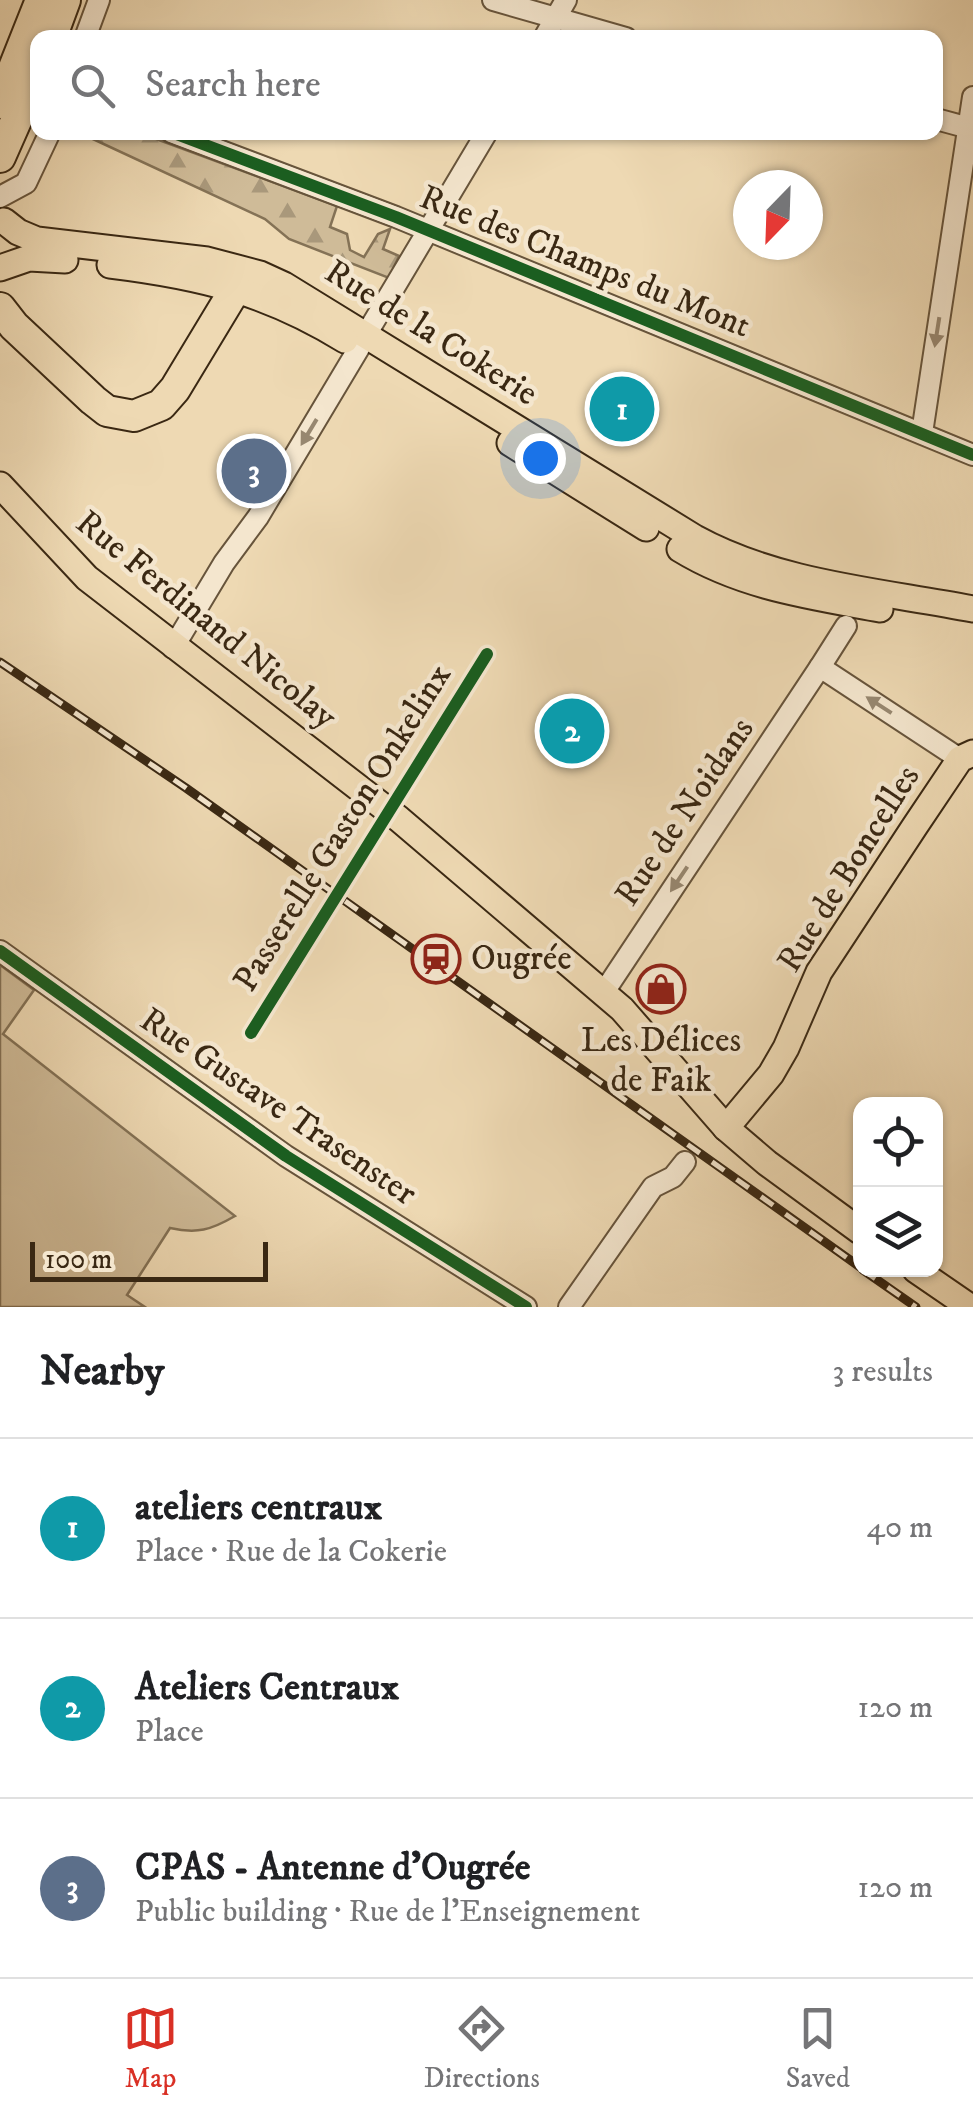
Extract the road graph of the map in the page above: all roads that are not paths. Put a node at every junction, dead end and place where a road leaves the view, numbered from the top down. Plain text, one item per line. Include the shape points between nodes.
1 (41, 0) edge
2 (65, 0) edge
3 (99, 0) edge
4 (493, 0) edge
5 (566, 0) edge
6 (549, 28) edge
7 (54, 30) edge
8 (88, 30) edge
9 (30, 89) edge
10 (973, 97) edge
11 (0, 102) edge
12 (943, 121) edge
13 (971, 128) edge
14 (46, 140) edge
15 (193, 140) edge
16 (482, 140) edge
17 (0, 157) edge
18 (1, 211) edge
19 (428, 230) junction
20 (0, 265) edge
21 (236, 288) junction
22 (5, 318) edge
23 (363, 341) junction
24 (922, 433) junction
25 (973, 455) edge
26 (0, 485) edge
27 (973, 608) edge
28 (846, 626) dead end
29 (973, 626) edge
30 (173, 648) junction
31 (820, 667) junction
32 (966, 756) edge
33 (0, 951) edge
34 (604, 992) junction
35 (726, 1128) junction
36 (685, 1162) dead end
37 (853, 1225) edge
38 (926, 1277) edge
39 (526, 1307) edge
40 (570, 1307) edge
41 (970, 1307) edge

1 - 11 highway
2 - 7 highway
3 - 8 street
4 - 6 street
5 - 6 street
9 - 17 highway
10 - 13 street
12 - 13 street
13 -> 24 street
14 - 18 street via 26,184
15 - 19 street, Rue des Champs du Mont
16 - 19 street
18 - 20 main road via 7,233
18 - 23 main road, Rue de la Cokerie via 32,239 234,266 293,289
19 - 23 street
19 - 24 street, Rue des Champs du Mont
20 - 21 main road, Rue de la Cokerie via 38,257
21 - 22 highway via 175,390 146,414 108,411
21 - 23 main road, Rue de la Cokerie
23 - 27 main road, Rue de la Cokerie via 728,556 780,574
23 - 29 main road, Rue de la Cokerie via 728,575
23 -> 30 street
24 - 25 street, Rue des Champs du Mont
26 - 30 main road, Rue Ferdinand Nicolay via 87,578
28 - 31 street, Rue de Noidans
30 - 34 main road, Rue Ferdinand Nicolay via 399,819
32 -> 31 street
31 -> 34 street, Rue de Noidans
32 - 35 main road, Rue de Boncelles via 820,972 770,1074
33 - 39 street, Rue Gustave Trasenster via 286,1156
34 - 35 main road, Rue Ferdinand Nicolay
35 - 37 main road, Rue Ferdinand Nicolay
36 - 40 street via 653,1187
38 - 41 main road

